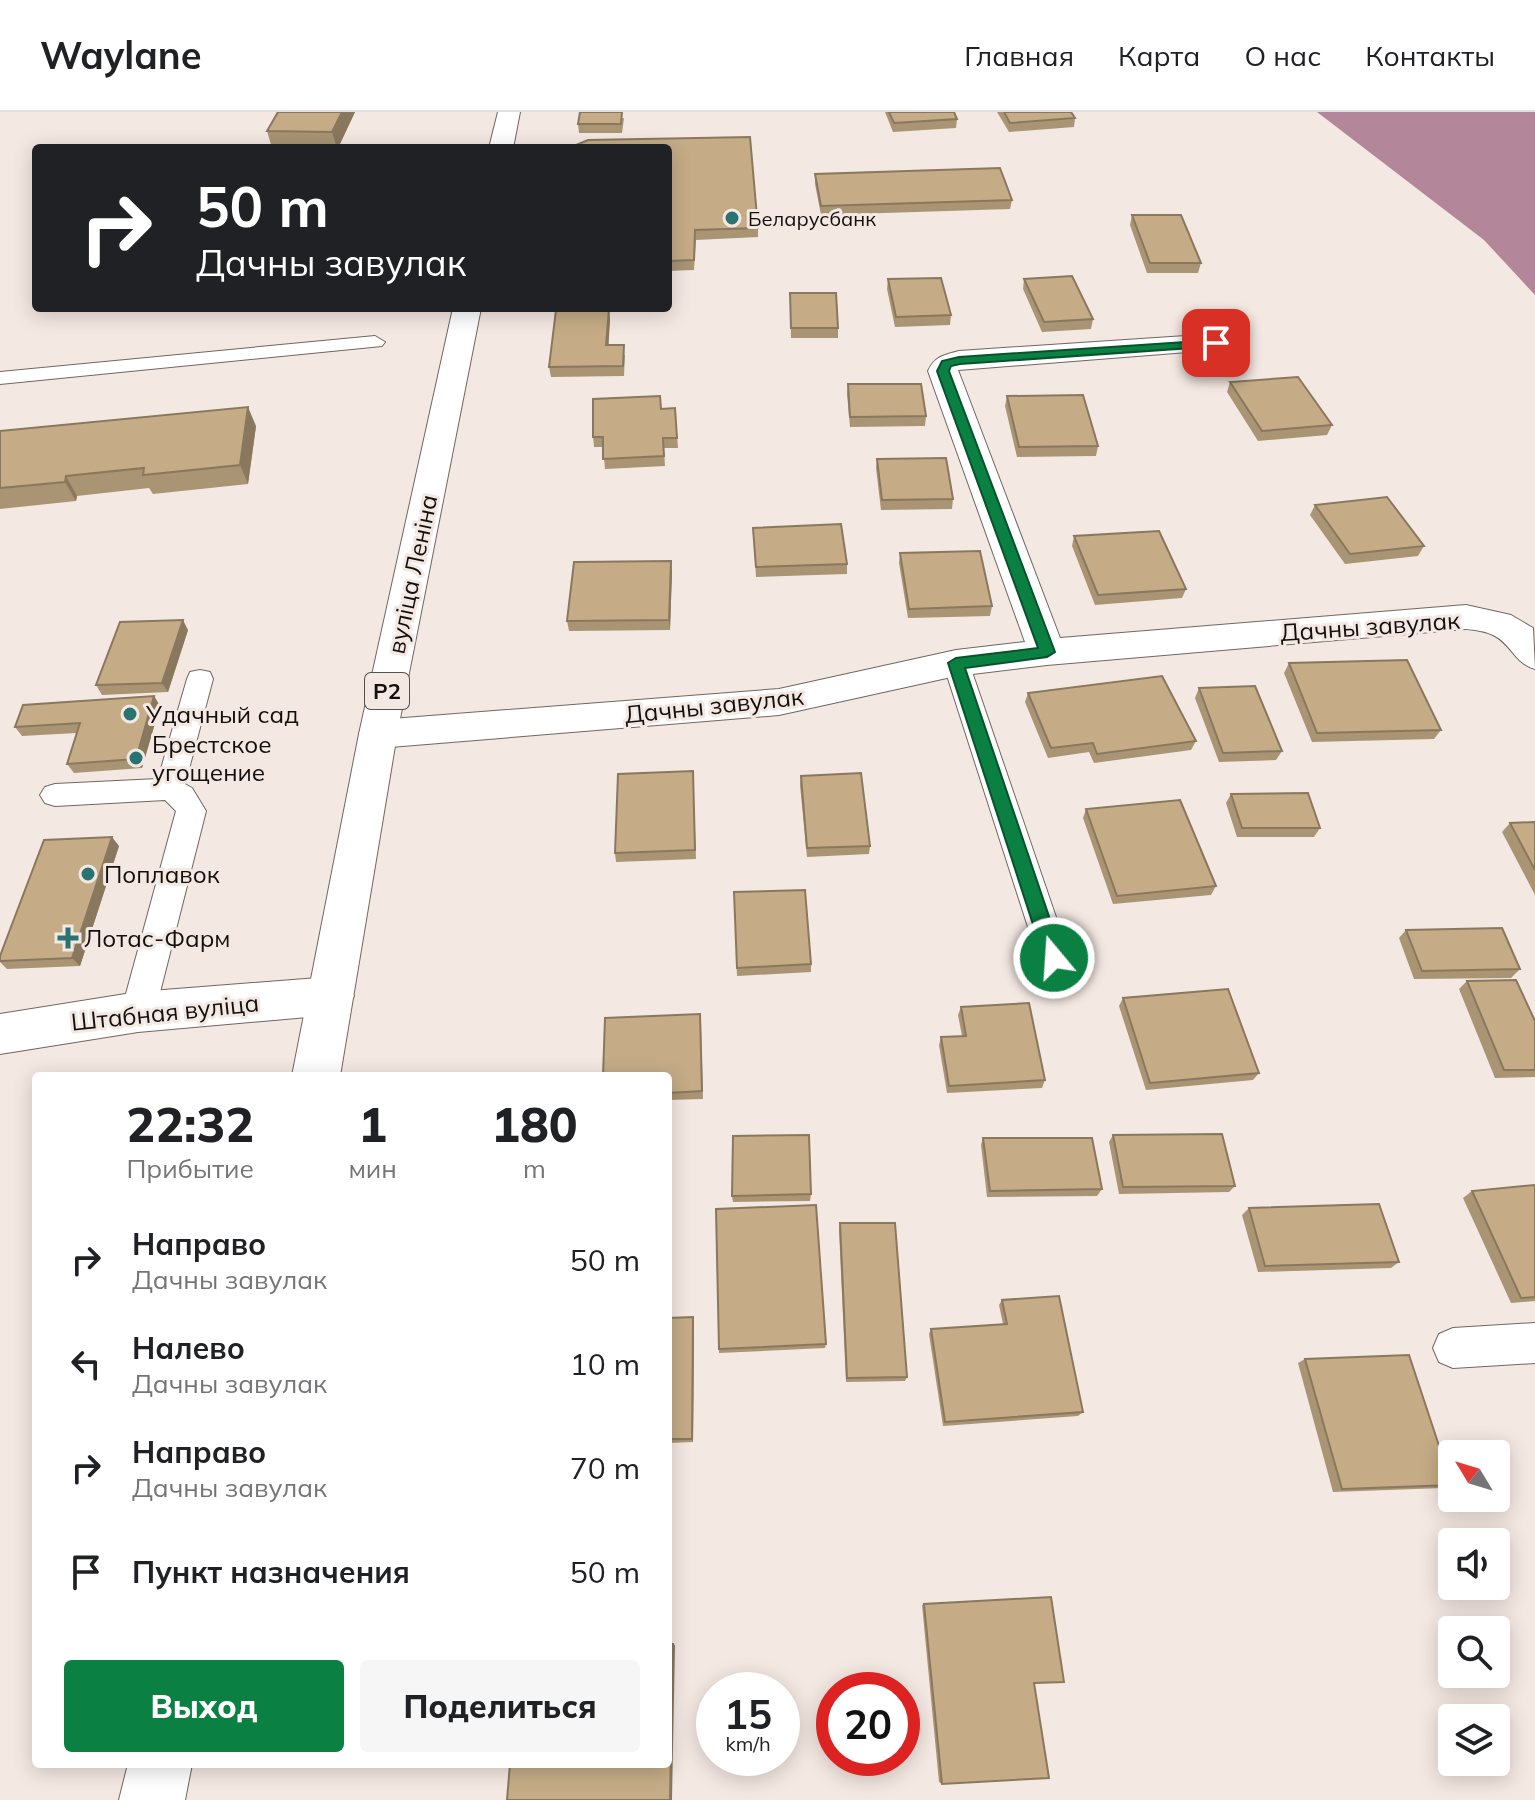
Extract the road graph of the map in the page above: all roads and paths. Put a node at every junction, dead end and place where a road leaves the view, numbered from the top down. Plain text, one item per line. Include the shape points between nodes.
1 (509, 112) edge
2 (502, 144) edge
3 (466, 312) edge
4 (375, 342) dead end
5 (1216, 343) dead end
6 (0, 378) edge
7 (1047, 652) junction
8 (1535, 656) edge
9 (956, 663) junction
10 (200, 679) dead end
11 (378, 734) junction
12 (169, 789) junction
13 (55, 795) dead end
14 (1054, 958) dead end
15 (331, 996) junction
16 (138, 1012) junction
17 (0, 1034) edge
18 (317, 1072) edge
19 (1535, 1343) edge
20 (1453, 1348) dead end
21 (159, 1768) edge
22 (152, 1800) edge

1 - 2 street
3 - 11 street, вуліца Леніна / Р2
4 - 6 lane
5 - 7 street via 946,364 943,371
7 - 8 street, Дачны завулак via 1466,617 1494,620 1519,633
7 - 9 street, Дачны завулак
9 - 11 street, Дачны завулак via 779,702
9 - 14 lane
10 - 12 lane
11 - 15 street, вуліца Леніна / Р2
12 - 13 lane
12 - 16 lane via 182,796 191,811
15 - 16 street, Штабная вуліца
15 - 18 street, вуліца Леніна / Р2
16 - 17 street, Штабная вуліца
19 - 20 lane
21 - 22 street

